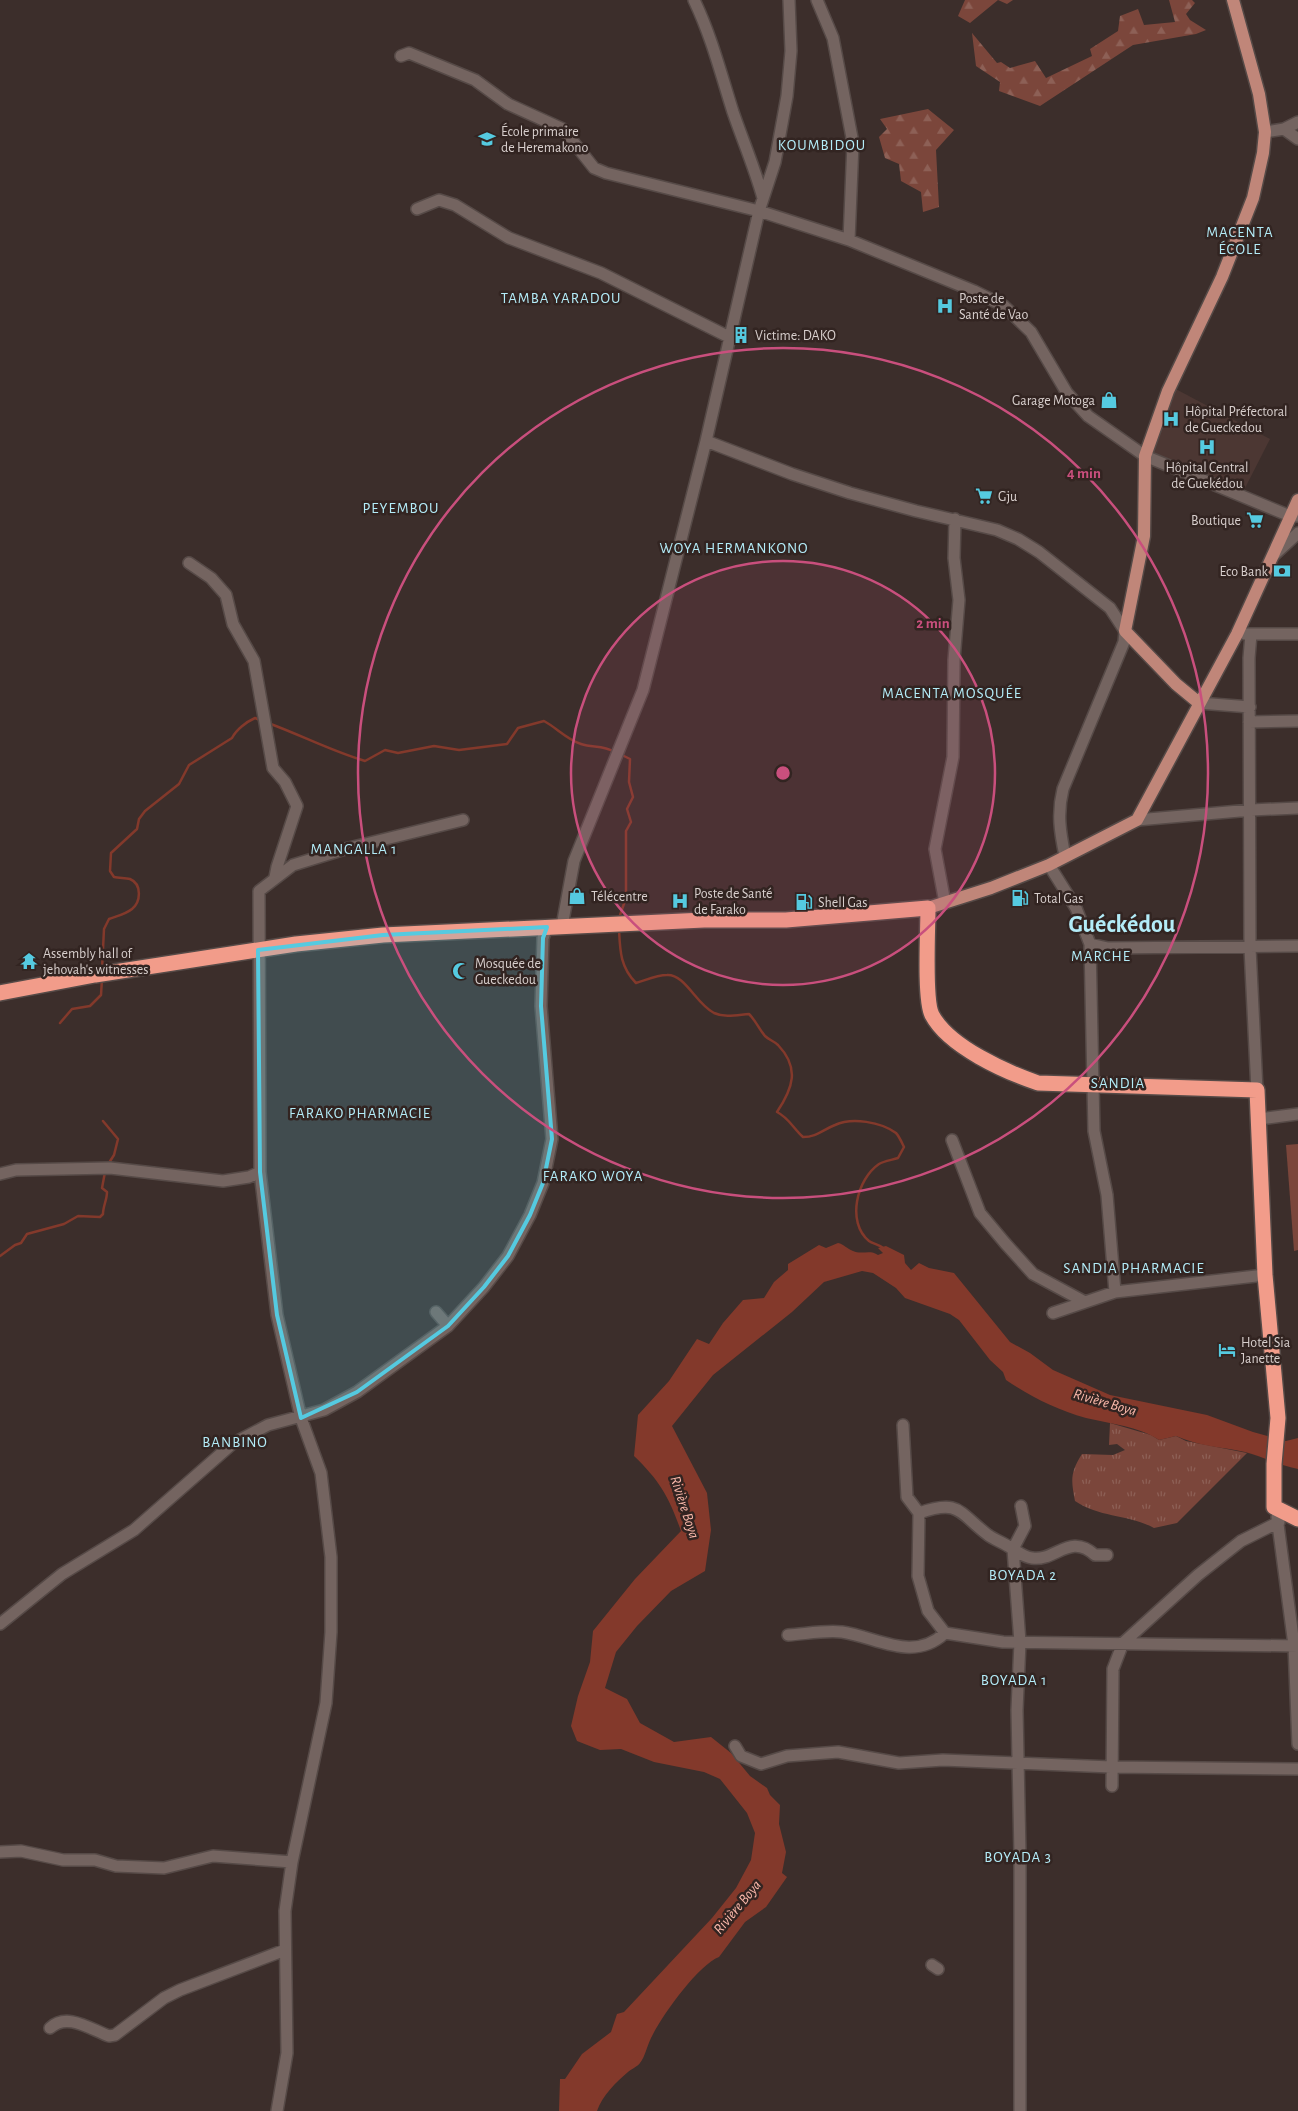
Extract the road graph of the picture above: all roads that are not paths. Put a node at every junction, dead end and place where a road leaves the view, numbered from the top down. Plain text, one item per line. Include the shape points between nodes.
1 (694, 0) edge
2 (790, 0) edge
3 (817, 0) edge
4 (1233, 0) edge
5 (401, 56) dead end
6 (1298, 122) edge
7 (1284, 129) junction
8 (1265, 132) junction
9 (1298, 139) edge
10 (763, 198) junction
11 (417, 209) dead end
12 (759, 211) junction
13 (849, 240) junction
14 (729, 337) junction
15 (706, 441) junction
16 (1145, 456) junction
17 (1298, 500) edge
18 (1294, 516) edge
19 (955, 519) junction
20 (1298, 533) edge
21 (1273, 557) junction
22 (189, 563) dead end
23 (1125, 631) junction
24 (1238, 634) junction
25 (1251, 634) junction
26 (1298, 634) edge
27 (1199, 704) junction
28 (1250, 707) junction
29 (1298, 721) edge
30 (1249, 722) junction
31 (1298, 808) edge
32 (1251, 810) junction
33 (463, 820) dead end
34 (1137, 820) junction
35 (1065, 856) junction
36 (1049, 865) junction
37 (275, 877) junction
38 (945, 903) junction
39 (928, 908) junction
40 (562, 926) junction
41 (547, 927) junction
42 (1090, 944) junction
43 (1298, 946) edge
44 (1250, 948) junction
45 (258, 950) junction
46 (0, 993) edge
47 (1093, 1085) junction
48 (1257, 1090) junction
49 (1298, 1114) edge
50 (1259, 1120) junction
51 (952, 1140) dead end
52 (260, 1172) junction
53 (0, 1174) edge
54 (1265, 1275) junction
55 (1115, 1292) junction
56 (1085, 1302) junction
57 (436, 1312) dead end
58 (1053, 1312) dead end
59 (448, 1326) junction
60 (301, 1418) junction
61 (903, 1425) dead end
62 (1021, 1506) dead end
63 (919, 1513) junction
64 (1276, 1515) junction
65 (1298, 1518) edge
66 (1013, 1549) junction
67 (1107, 1555) dead end
68 (0, 1624) edge
69 (945, 1633) junction
70 (788, 1635) dead end
71 (1020, 1642) junction
72 (1123, 1643) junction
73 (1296, 1646) edge
74 (1298, 1744) edge
75 (735, 1746) dead end
76 (1018, 1764) junction
77 (1111, 1767) junction
78 (1298, 1769) edge
79 (1112, 1786) dead end
80 (0, 1852) edge
81 (292, 1862) junction
82 (285, 1950) junction
83 (50, 2028) dead end
84 (277, 2111) edge
85 (1020, 2111) edge

1 - 10 street
2 - 10 street via 792,51 788,96 775,162
3 - 13 street via 833,38 853,144
4 - 8 main road via 1259,94
5 - 12 street via 409,53 476,80 508,104 563,129 594,168 606,174
6 - 7 street
7 - 8 street
7 - 9 street
8 - 16 main road via 1253,198 1222,277 1168,391
10 - 12 street
11 - 14 street via 440,200 455,205 509,238 600,273
12 - 13 street
12 - 14 street
13 - 16 street via 1004,306 1031,332 1067,393 1088,416
14 - 15 street
15 - 19 street via 850,493
15 - 40 street via 643,690 574,861
16 - 18 street
16 - 23 main road via 1144,536
17 - 18 main road
18 - 21 main road
19 - 23 street via 997,530 1039,552 1110,608
19 - 38 street via 954,558 959,600 954,660 953,757 935,849
20 - 21 street
21 - 24 main road
22 - 37 street via 212,578 226,595 233,624 256,669 272,768 286,782 297,806
23 - 27 main road
23 - 35 street via 1124,642 1063,789 1059,828
24 - 25 street
24 - 27 main road
25 - 26 street
25 - 28 street
27 - 28 street
27 - 34 main road
28 - 30 street
29 - 30 street
30 - 32 street
31 - 32 street
32 - 34 street
32 - 44 street
33 - 37 street via 345,849 293,865
34 - 35 main road
35 - 36 main road
36 - 38 main road
36 - 42 street via 1076,908
37 - 45 street via 259,891
38 - 39 main road
39 - 40 highway via 786,920
39 - 47 highway via 928,999 932,1015 944,1030 984,1060 1009,1073 1038,1083
40 - 41 highway
41 - 45 highway via 383,935
41 - 59 street via 543,938 541,1006 552,1139 543,1183 508,1256
42 - 44 street via 1108,948
42 - 47 street
43 - 44 street
44 - 48 street
45 - 46 highway
45 - 52 street
47 - 48 highway
47 - 55 street via 1094,1131 1107,1195
48 - 50 highway
49 - 50 street
50 - 54 highway
51 - 56 street via 980,1213 1033,1274
52 - 53 street via 249,1177 223,1180 110,1168 16,1170
52 - 60 street via 277,1315
54 - 55 street
54 - 64 highway via 1278,1418 1274,1464
55 - 56 street
56 - 58 street
57 - 59 street
59 - 60 street via 357,1392
60 - 68 street via 268,1425 232,1444 134,1530 62,1574
60 - 81 street via 321,1473 331,1557 331,1632 326,1702
61 - 63 street via 907,1497
62 - 66 street via 1025,1526
63 - 66 street via 941,1507 961,1509 989,1535
63 - 69 street via 918,1576 928,1611
64 - 65 highway
64 - 72 street via 1198,1575
64 - 73 street via 1284,1585
66 - 67 street via 1031,1558 1044,1558 1072,1546 1087,1548 1095,1555
66 - 71 street
69 - 70 street via 934,1644 900,1648 842,1632
69 - 71 street
71 - 72 street
71 - 76 street
72 - 73 street
72 - 77 street via 1113,1669
73 - 74 street
75 - 76 street via 741,1756 761,1764 787,1756 838,1752 899,1763 943,1760
76 - 77 street
76 - 85 street
77 - 78 street
77 - 79 street
80 - 81 street via 21,1851 63,1860 95,1860 116,1866 164,1868 213,1856
81 - 82 street via 285,1911
82 - 83 street via 164,1998 115,2036 68,2020 57,2021
82 - 84 street via 287,2053

